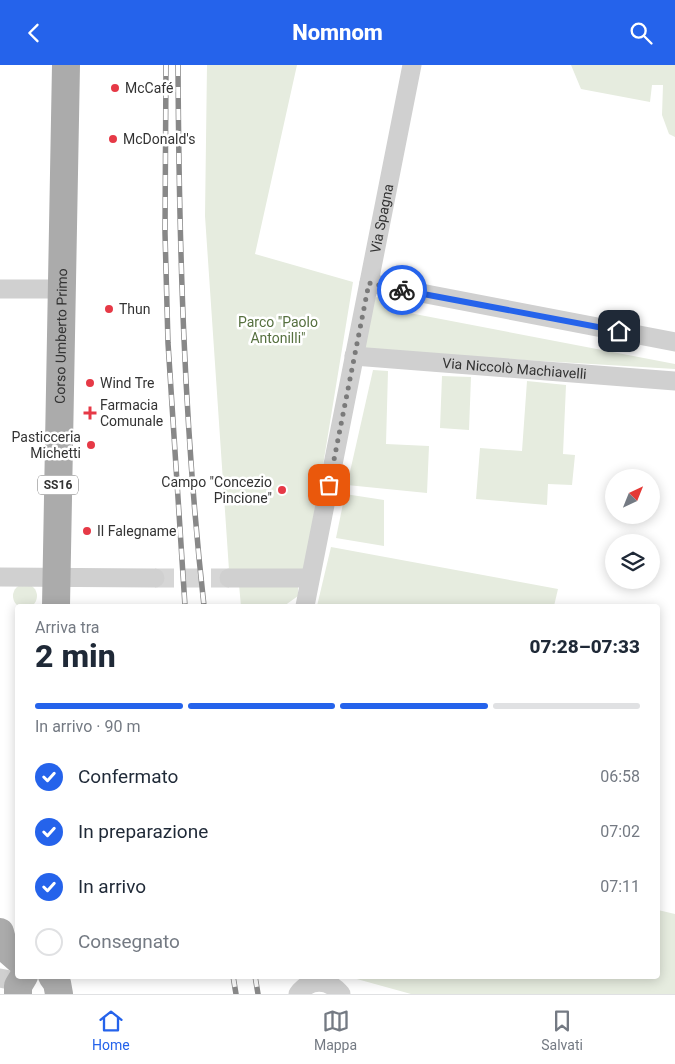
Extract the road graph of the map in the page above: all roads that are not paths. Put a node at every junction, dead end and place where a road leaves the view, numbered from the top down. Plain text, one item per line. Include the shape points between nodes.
1 (66, 65) edge
2 (412, 65) edge
3 (369, 283) junction
4 (0, 289) edge
5 (62, 289) junction
6 (675, 342) edge
7 (354, 356) junction
8 (675, 381) edge
9 (0, 577) edge
10 (56, 578) junction
11 (155, 578) tunnel mouth
12 (229, 578) tunnel mouth
13 (310, 578) junction
14 (56, 604) edge
15 (305, 604) edge
16 (0, 932) edge
17 (15, 944) edge
18 (0, 955) edge
19 (15, 972) edge
20 (15, 974) edge
21 (306, 984) edge
22 (341, 994) edge

1 - 5 main road, Corso Umberto Primo / SS16
2 - 3 street, Via Spagna
3 - 6 street
3 - 7 street, Via Spagna
4 - 5 street
5 - 10 main road, Corso Umberto Primo / SS16
7 - 8 street, Via Niccolò Machiavelli
7 - 13 street, Via Spagna
9 - 10 street
10 - 11 street
10 - 14 main road, Corso Umberto Primo / SS16
12 - 13 street
13 - 15 street, Via Spagna
16 - 17 main road
16 - 19 main road
18 - 20 main road
21 - 22 street via 330,984

